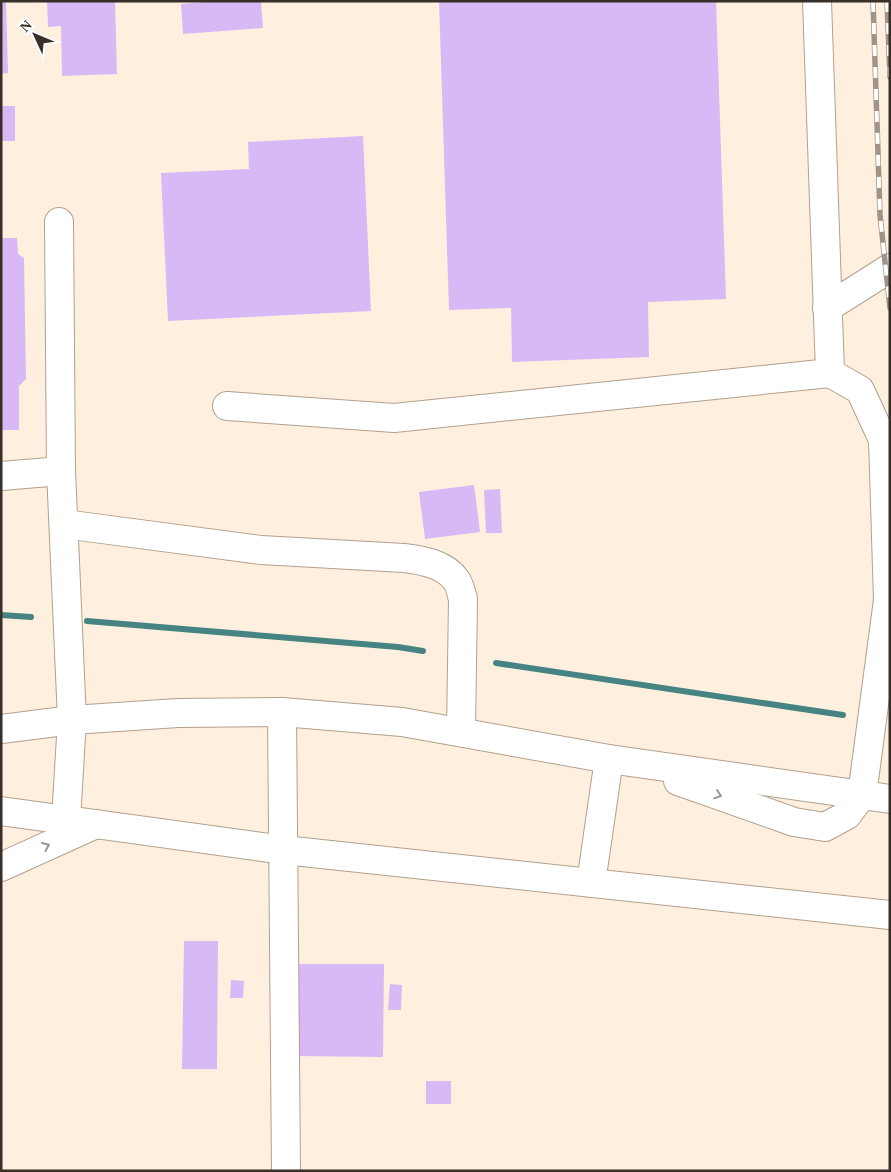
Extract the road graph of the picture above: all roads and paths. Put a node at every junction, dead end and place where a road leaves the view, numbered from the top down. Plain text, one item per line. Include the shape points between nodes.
1 (817, 1) edge
2 (59, 222) dead end
3 (890, 268) edge
4 (828, 308) junction
5 (830, 373) junction
6 (227, 406) dead end
7 (61, 471) junction
8 (1, 476) edge
9 (64, 524) junction
10 (282, 712) junction
11 (72, 720) junction
12 (1, 729) edge
13 (461, 732) junction
14 (616, 760) junction
15 (862, 795) junction
16 (890, 799) edge
17 (1, 811) edge
18 (66, 820) junction
19 (96, 824) junction
20 (284, 850) junction
21 (1, 867) edge
22 (591, 883) junction
23 (890, 916) edge
24 (287, 1171) edge

1 - 4 main road
2 - 7 main road
3 - 4 main road
4 - 5 main road
5 - 6 main road via 394,418
5 - 15 main road via 860,390 883,440 888,600
7 - 8 main road
7 - 9 main road
9 - 11 main road
9 - 13 main road via 261,550 422,560 440,567 457,580 463,599
10 - 11 main road via 178,713
10 - 13 main road via 402,722
10 - 20 main road
11 - 12 main road
11 - 18 main road
13 - 14 main road
14 - 15 main road
14 -> 15 main road via 794,822 824,827 847,815
14 - 22 main road
15 - 16 main road
17 - 18 main road
18 - 19 main road
19 - 20 main road
21 -> 19 main road
20 - 22 main road
20 - 24 main road
22 - 23 main road

